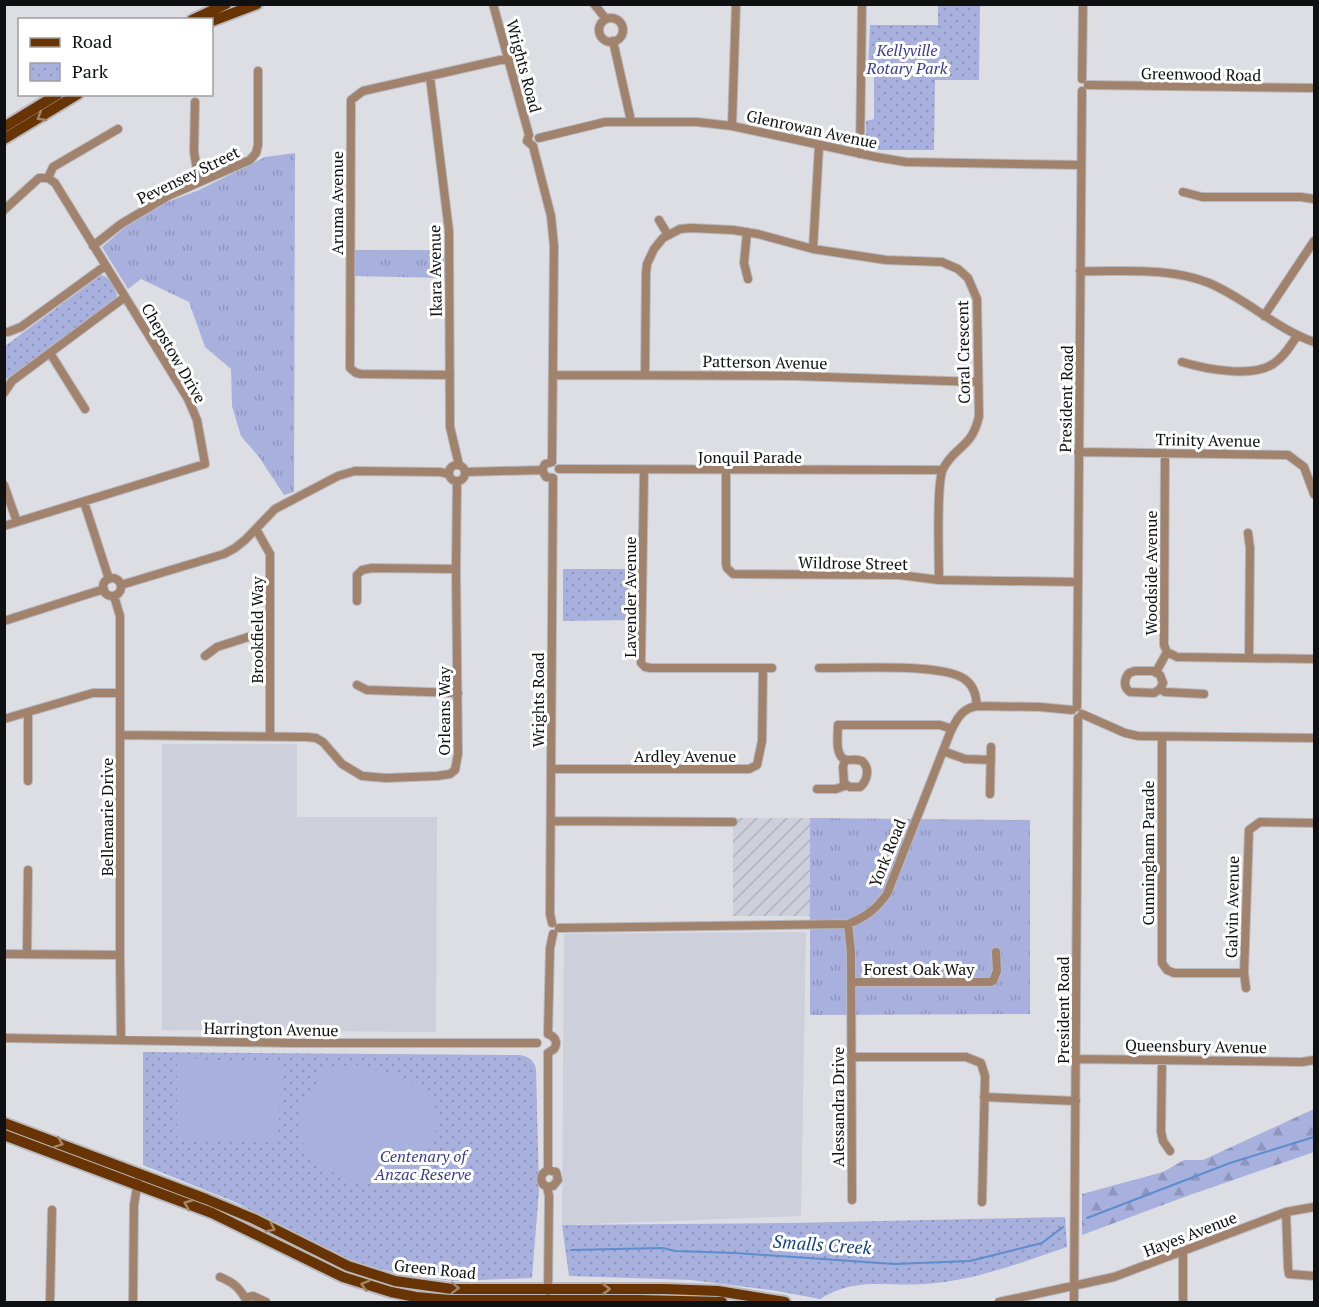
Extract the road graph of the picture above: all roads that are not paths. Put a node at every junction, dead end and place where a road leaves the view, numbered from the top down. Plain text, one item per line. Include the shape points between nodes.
1 (226, 4) edge
2 (256, 4) edge
3 (493, 4) edge
4 (594, 4) edge
5 (736, 4) edge
6 (862, 4) edge
7 (1083, 4) edge
8 (196, 18) edge
9 (606, 19) junction
10 (213, 21) edge
11 (613, 41) junction
12 (508, 58) junction
13 (258, 71) dead end
14 (430, 77) junction
15 (1084, 85) junction
16 (1314, 88) edge
17 (55, 96) edge
18 (75, 96) edge
19 (195, 102) dead end
20 (631, 121) junction
21 (732, 126) junction
22 (4, 127) edge
23 (118, 129) dead end
24 (529, 135) junction
25 (539, 138) junction
26 (4, 139) edge
27 (532, 146) junction
28 (819, 146) junction
29 (860, 154) junction
30 (1081, 165) junction
31 (48, 178) junction
32 (199, 182) junction
33 (1183, 192) dead end
34 (1314, 199) edge
35 (4, 210) edge
36 (659, 220) dead end
37 (747, 232) junction
38 (668, 234) junction
39 (1314, 241) edge
40 (93, 246) junction
41 (813, 249) junction
42 (105, 266) junction
43 (1080, 271) junction
44 (748, 279) dead end
45 (125, 297) junction
46 (1264, 316) junction
47 (8, 332) dead end
48 (1297, 336) junction
49 (1314, 342) edge
50 (50, 353) junction
51 (1182, 362) dead end
52 (450, 375) junction
53 (553, 375) junction
54 (645, 375) junction
55 (978, 382) junction
56 (4, 393) edge
57 (85, 409) dead end
58 (1078, 452) junction
59 (1164, 453) junction
60 (552, 462) junction
61 (459, 465) junction
62 (559, 469) junction
63 (542, 470) junction
64 (644, 470) junction
65 (726, 470) junction
66 (942, 470) junction
67 (466, 472) junction
68 (449, 474) junction
69 (553, 478) junction
70 (457, 482) junction
71 (4, 485) edge
72 (1314, 494) edge
73 (84, 502) junction
74 (16, 522) junction
75 (4, 526) edge
76 (256, 529) junction
77 (1248, 533) dead end
78 (456, 569) junction
79 (109, 579) junction
80 (939, 580) junction
81 (1078, 582) junction
82 (121, 585) junction
83 (104, 589) junction
84 (114, 596) junction
85 (357, 601) dead end
86 (4, 621) edge
87 (270, 630) junction
88 (1170, 654) junction
89 (205, 656) dead end
90 (1249, 658) junction
91 (1314, 659) edge
92 (763, 668) junction
93 (772, 668) dead end
94 (819, 668) dead end
95 (1158, 673) junction
96 (357, 685) dead end
97 (1160, 689) junction
98 (120, 693) junction
99 (458, 693) junction
100 (1204, 694) dead end
101 (977, 706) junction
102 (1074, 708) junction
103 (28, 712) junction
104 (1080, 716) junction
105 (4, 719) edge
106 (952, 729) junction
107 (120, 735) junction
108 (270, 735) junction
109 (1162, 737) junction
110 (1314, 738) edge
111 (991, 747) dead end
112 (943, 751) junction
113 (845, 760) junction
114 (991, 760) junction
115 (551, 769) junction
116 (28, 781) dead end
117 (846, 785) junction
118 (817, 789) dead end
119 (990, 794) dead end
120 (550, 821) junction
121 (734, 822) dead end
122 (1314, 823) edge
123 (28, 870) dead end
124 (848, 924) junction
125 (554, 928) junction
126 (996, 952) dead end
127 (4, 954) edge
128 (27, 954) junction
129 (120, 955) junction
130 (1244, 972) junction
131 (851, 982) junction
132 (1246, 988) dead end
133 (548, 1034) junction
134 (4, 1038) edge
135 (121, 1040) junction
136 (537, 1043) junction
137 (548, 1053) junction
138 (851, 1057) junction
139 (1076, 1059) junction
140 (1162, 1060) junction
141 (1314, 1060) edge
142 (984, 1097) junction
143 (1076, 1101) junction
144 (4, 1123) edge
145 (4, 1135) edge
146 (1170, 1151) dead end
147 (548, 1170) junction
148 (138, 1180) junction
149 (548, 1187) junction
150 (852, 1200) dead end
151 (982, 1202) dead end
152 (1314, 1207) edge
153 (52, 1210) dead end
154 (1286, 1212) junction
155 (1183, 1252) junction
156 (1314, 1276) edge
157 (220, 1277) dead end
158 (1074, 1285) junction
159 (548, 1297) edge
160 (242, 1300) edge
161 (50, 1302) edge
162 (133, 1302) edge
163 (266, 1302) edge
164 (722, 1302) edge
165 (785, 1302) edge
166 (999, 1302) edge
167 (1074, 1302) edge
168 (1183, 1302) edge

1 - 8 main road
2 - 10 main road
3 - 12 street, Wrights Road
4 - 9 street
5 - 21 street
6 - 29 street
7 - 15 street, President Road
9 - 11 street via 600,24 600,35
9 - 11 street via 616,19 622,28 619,38
11 - 20 street
12 - 14 street, Aruma Avenue
12 - 24 street, Wrights Road
13 - 32 street, Pevensey Street via 256,153 250,160
14 - 52 street, Ikara Avenue via 449,231
14 - 52 street, Aruma Avenue via 363,91 351,100 349,362 353,371 362,374
15 - 16 street, Greenwood Road
15 - 30 street, President Road
17 - 22 main road
18 -> 26 main road
19 - 32 street via 194,152
20 - 21 street, Glenrowan Avenue
20 - 25 street, Glenrowan Avenue via 600,123
21 - 28 street, Glenrowan Avenue
23 - 31 street via 52,167
24 - 25 street
24 - 27 street via 527,141
25 - 27 street
27 - 53 street via 553,226
28 - 29 street, Glenrowan Avenue
28 - 41 street
29 - 30 street, Glenrowan Avenue via 931,164
30 - 43 street, President Road
31 - 35 street via 39,178
31 - 40 street, Chepstow Drive via 55,183
32 - 40 street, Pevensey Street via 159,201
33 - 34 street via 1202,197
36 - 38 street
37 - 38 street, Coral Crescent via 691,228
37 - 41 street, Coral Crescent
37 - 44 street via 744,263
38 - 54 street via 647,264
39 - 46 street
40 - 42 street, Chepstow Drive
41 - 55 street, Coral Crescent via 886,260 942,262 958,269 968,278 977,299
42 - 45 street, Chepstow Drive
42 - 47 street via 21,327
43 - 46 street via 1161,272 1192,278 1217,287
43 - 58 street, President Road
45 - 50 street
45 - 73 street, Chepstow Drive via 188,399 197,420 205,464
46 - 48 street
48 - 49 street
48 - 51 street via 1284,356 1267,368 1205,369
50 - 56 street via 12,381
50 - 57 street
52 - 61 street, Ikara Avenue via 450,427
53 - 54 street, Patterson Avenue
53 - 60 street
54 - 55 street, Patterson Avenue via 795,375
55 - 66 street, Coral Crescent via 979,416 975,432
58 - 59 street, Trinity Avenue
58 - 81 street, President Road
59 - 72 street, Trinity Avenue via 1288,455 1304,467
59 - 88 street, Woodside Avenue via 1164,645
60 - 62 street
60 - 63 street
61 - 67 street
61 - 68 street via 452,467
62 - 64 street, Jonquil Parade
62 - 69 street
63 - 67 street
63 - 69 street via 546,477
64 - 65 street, Jonquil Parade
64 - 92 street, Lavender Avenue via 641,663 651,668
65 - 66 street, Jonquil Parade
65 - 80 street, Wildrose Street via 726,564 733,574 899,575
66 - 80 street
67 - 70 street via 464,479
68 - 70 street
68 - 76 street via 356,471 338,476 275,509
69 - 115 street, Wrights Road
70 - 78 street, Orleans Way
71 - 74 street
73 - 74 street, Chepstow Drive
73 - 79 street
74 - 75 street, Chepstow Drive
76 - 82 street via 224,554
76 - 87 street, Brookfield Way via 270,554
77 - 90 street
78 - 85 street via 362,570 357,575
78 - 99 street, Orleans Way
79 - 82 street
79 - 83 street
80 - 81 street, Wildrose Street
81 - 102 street, President Road
82 - 84 street
83 - 84 street
83 - 86 street
84 - 98 street, Bellemarie Drive via 120,616
87 - 89 street via 217,647
87 - 108 street, Brookfield Way
88 - 90 street, Woodside Avenue
88 - 95 street
90 - 91 street, Woodside Avenue
92 - 93 street, Lavender Avenue
92 - 115 street, Ardley Avenue via 761,752 757,765 750,769
94 - 101 street via 945,670 968,682 976,693
95 - 97 street
95 - 97 street via 1129,673 1125,687 1133,693 1154,693
96 - 99 street via 367,690
97 - 100 street
98 - 103 street via 93,693
98 - 107 street, Bellemarie Drive
99 - 108 street, Orleans Way via 458,754 455,770 450,774 362,776 342,764 316,738
101 - 102 street
101 - 106 street, York Road via 962,713
102 - 104 street via 1073,717
103 - 105 street
103 - 116 street
104 - 109 street via 1125,733
104 - 139 street, President Road
106 - 112 street, York Road
106 - 113 street via 940,725 838,725 838,752
107 - 108 street, Orleans Way
107 - 129 street, Bellemarie Drive
109 - 110 street
109 - 130 street, Cunningham Parade via 1163,971
111 - 114 street
112 - 114 street via 965,759
112 - 124 street, York Road via 887,894 876,909
113 - 117 street
113 - 117 street via 862,761 867,769 860,787
114 - 119 street
115 - 120 street, Wrights Road
117 - 118 street
120 - 121 street
120 - 125 street, Wrights Road via 550,914
122 - 130 street, Galvin Avenue via 1249,824
123 - 128 street
124 - 125 street, York Road
124 - 131 street, Alessandra Drive
125 - 133 street, Wrights Road
126 - 131 street, Forest Oak Way via 996,975 989,982
127 - 128 street
128 - 129 street
129 - 135 street, Bellemarie Drive
130 - 132 street, Galvin Avenue
131 - 138 street, Alessandra Drive
133 - 136 street
133 - 137 street via 556,1042 554,1050
134 - 135 street, Harrington Avenue
135 - 136 street, Harrington Avenue
136 - 137 street via 542,1052
137 - 147 street
138 - 142 street via 966,1057 981,1063 986,1076
138 - 150 street, Alessandra Drive
139 - 140 street, Queensbury Avenue
139 - 143 street, President Road
140 - 141 street, Queensbury Avenue
140 - 146 street via 1161,1131
142 - 143 street
142 - 151 street
143 - 158 street, President Road
144 -> 148 main road, Green Road
145 - 148 main road, Green Road
147 - 149 street via 541,1179
147 - 149 street via 556,1172 558,1179
148 - 159 main road, Green Road via 343,1277 376,1288 450,1300
148 - 162 street
149 - 159 street
152 - 154 street, Hayes Avenue
153 - 161 street
154 - 155 street, Hayes Avenue
154 - 156 street via 1289,1274
155 - 158 street, Hayes Avenue via 1114,1277
155 - 168 street
157 - 160 street via 240,1289
158 - 166 street, Hayes Avenue
158 - 167 street, President Road
159 - 164 main road, Green Road
159 -> 165 main road, Green Road via 709,1290
160 - 163 street via 253,1296

